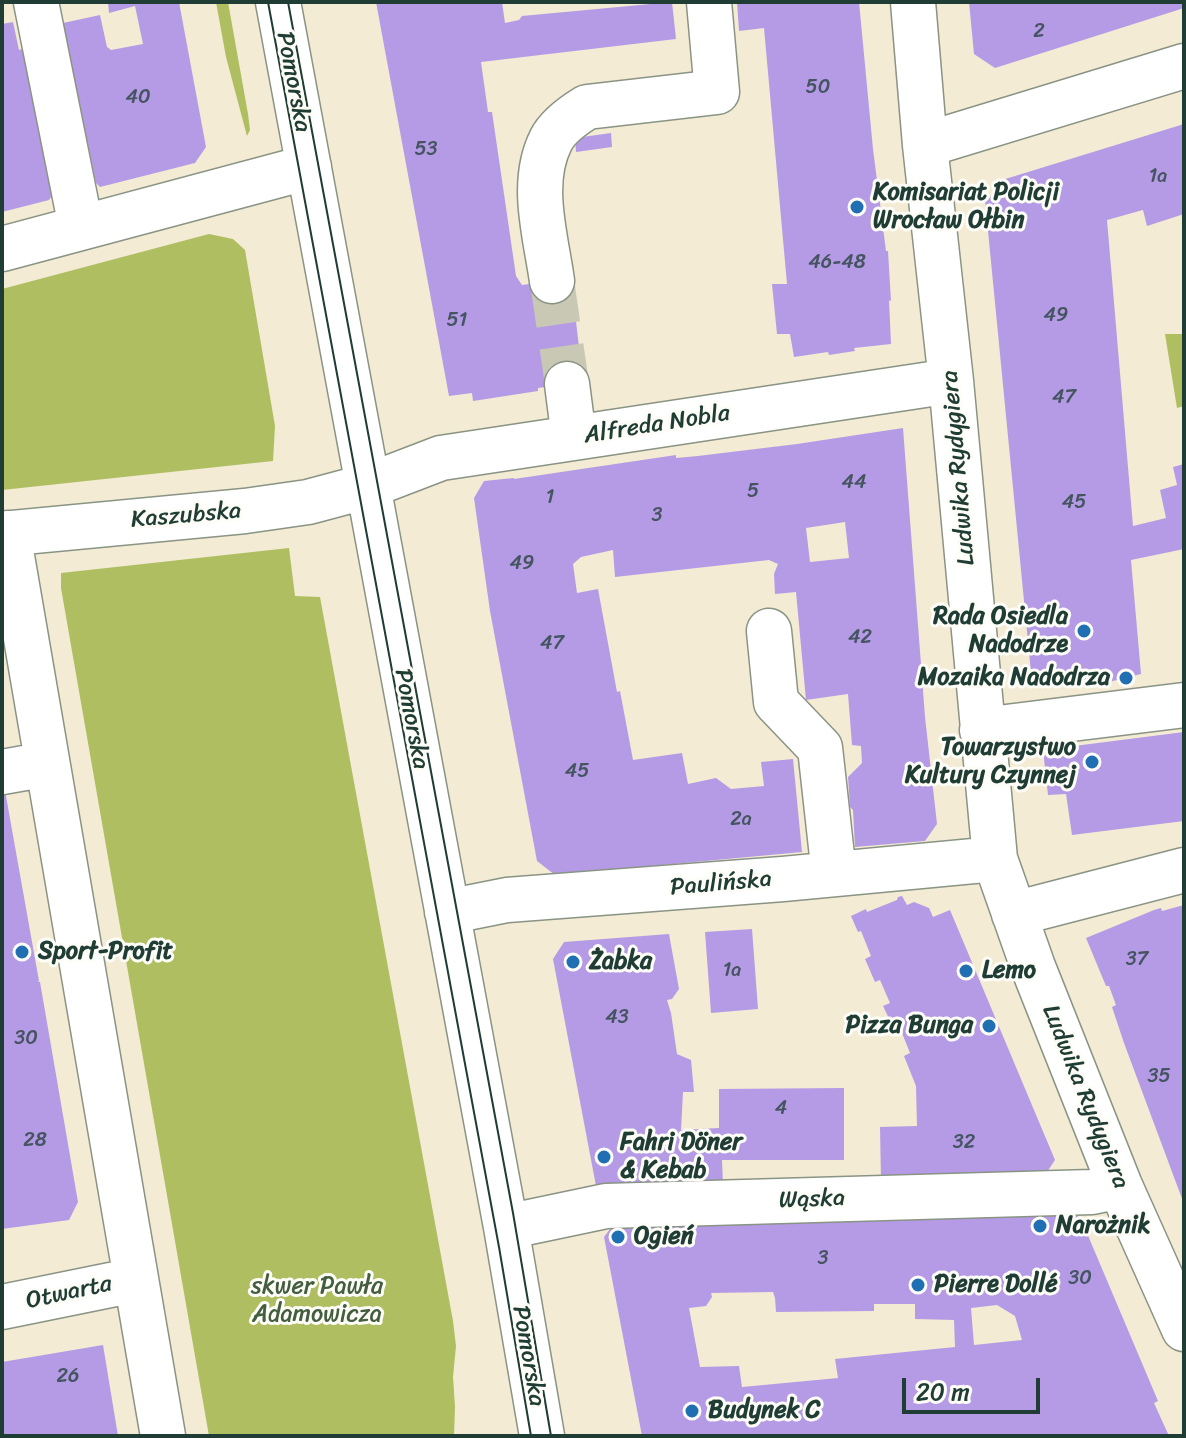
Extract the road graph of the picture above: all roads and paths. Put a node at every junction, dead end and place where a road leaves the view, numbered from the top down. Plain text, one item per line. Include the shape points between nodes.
1 (36, 2) edge
2 (278, 2) edge
3 (709, 2) edge
4 (913, 2) edge
5 (1184, 66) edge
6 (925, 145) junction
7 (309, 167) junction
8 (81, 227) junction
9 (2, 249) edge
10 (552, 281) tunnel mouth
11 (951, 381) junction
12 (567, 384) tunnel mouth
13 (574, 438) junction
14 (368, 486) junction
15 (5, 533) edge
16 (769, 631) dead end
17 (1184, 705) edge
18 (982, 730) junction
19 (47, 764) junction
20 (2, 772) edge
21 (995, 859) junction
22 (1184, 870) edge
23 (834, 874) junction
24 (447, 912) junction
25 (1014, 914) junction
26 (1120, 1186) junction
27 (506, 1227) junction
28 (135, 1280) junction
29 (2, 1307) edge
30 (1184, 1329) edge
31 (163, 1436) edge
32 (542, 1436) edge

1 - 8 street
2 - 7 street, Pomorska
3 - 10 street via 717,92 587,107 551,139 539,192
4 - 6 street, Ludwika Rydygiera
5 - 6 street
6 - 11 street, Ludwika Rydygiera
7 - 8 street
7 - 14 street, Pomorska
8 - 9 street
11 - 13 street, Alfreda Nobla
11 - 18 street, Ludwika Rydygiera
12 - 13 street
13 - 14 street, Alfreda Nobla via 441,458
14 - 15 street, Kaszubska via 321,500 245,511
14 - 24 street, Pomorska
15 - 19 street
16 - 23 street via 776,702 820,748
17 - 18 street
18 - 21 street, Ludwika Rydygiera
19 - 20 street
19 - 28 street
21 - 23 street, Paulińska
21 - 25 street, Ludwika Rydygiera
22 - 25 street
23 - 24 street, Paulińska via 507,900
24 - 27 street, Pomorska
25 - 26 street, Ludwika Rydygiera
26 - 27 street, Wąska via 1092,1192 606,1206
26 - 30 street, Ludwika Rydygiera
27 - 32 street, Pomorska
28 - 29 street, Otwarta
28 - 31 street

